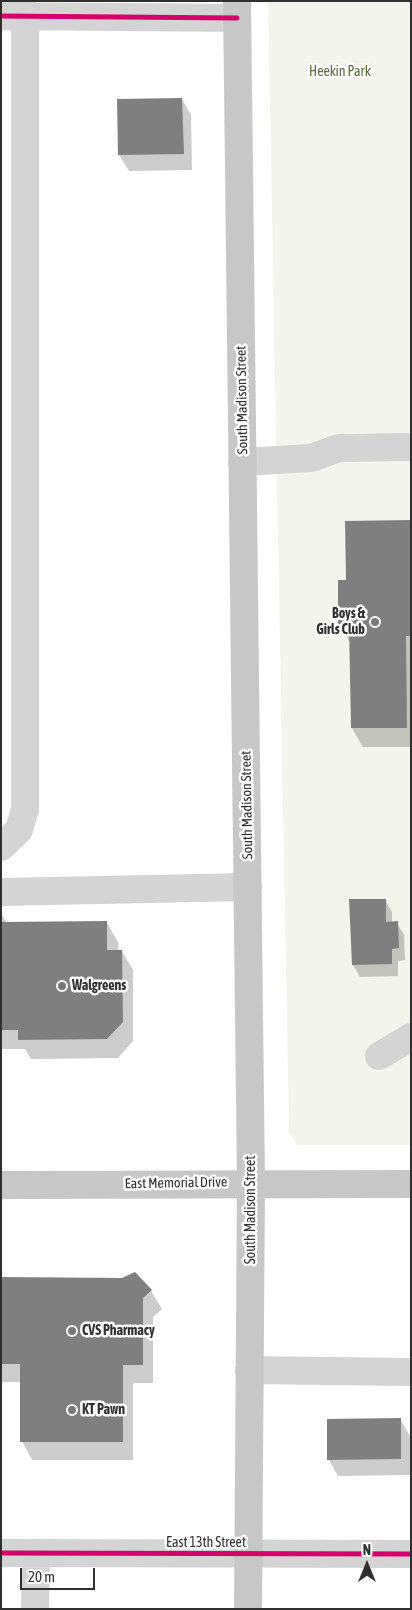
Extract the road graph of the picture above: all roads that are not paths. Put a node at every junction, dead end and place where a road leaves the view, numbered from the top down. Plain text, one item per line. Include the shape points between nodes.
1 (237, 10) edge
2 (16, 11) edge
3 (13, 212) edge
4 (411, 447) edge
5 (242, 462) junction
6 (1, 847) edge
7 (248, 887) junction
8 (1, 892) edge
9 (411, 1037) edge
10 (379, 1056) dead end
11 (251, 1183) junction
12 (411, 1184) edge
13 (1, 1185) edge
14 (250, 1370) junction
15 (411, 1372) edge
16 (1, 1553) edge
17 (36, 1554) junction
18 (248, 1554) junction
19 (411, 1554) edge
20 (35, 1609) edge
21 (248, 1609) edge

1 - 2 street
1 - 5 main road, South Madison Street
2 - 3 street
3 - 6 street via 24,809 18,830
4 - 5 street via 339,448 311,458
5 - 7 main road, South Madison Street
7 - 8 street
7 - 11 main road, South Madison Street
9 - 10 street
11 - 12 main road, East Memorial Drive
11 - 13 main road, East Memorial Drive
11 - 14 main road, South Madison Street
14 - 15 street
14 - 18 main road, South Madison Street
16 - 17 street, East 13th Street
17 - 18 street, East 13th Street
17 - 20 street
18 - 19 street, East 13th Street
18 - 21 main road, South Madison Street

